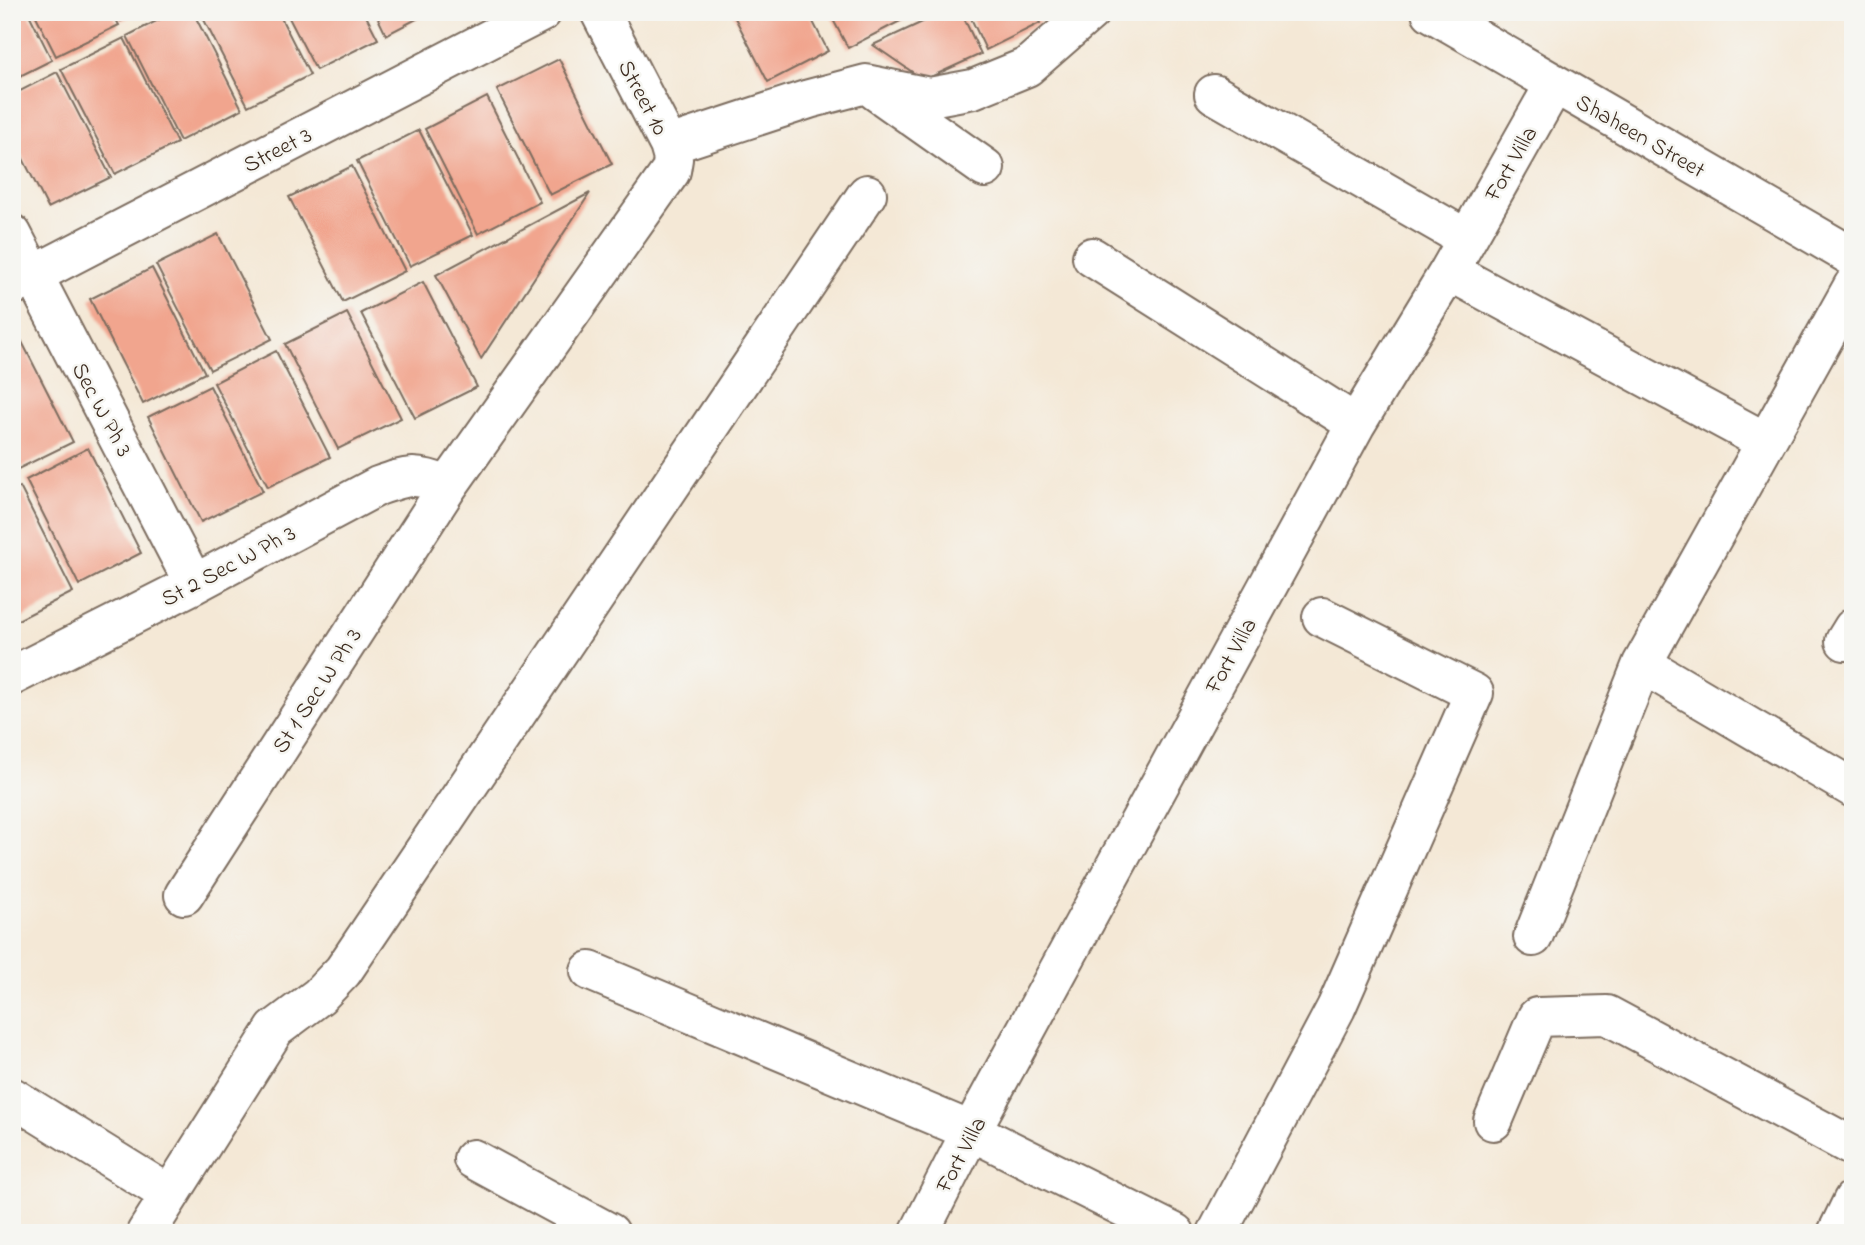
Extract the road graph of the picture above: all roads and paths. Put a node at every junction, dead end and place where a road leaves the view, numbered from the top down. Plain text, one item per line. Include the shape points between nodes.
1 (542, 12) edge
2 (600, 12) edge
3 (1090, 12) edge
4 (1431, 12) edge
5 (866, 84) junction
6 (1555, 85) junction
7 (1214, 94) dead end
8 (669, 145) junction
9 (985, 168) dead end
10 (867, 194) dead end
11 (12, 234) edge
12 (1458, 255) junction
13 (1092, 257) dead end
14 (1853, 257) edge
15 (23, 281) edge
16 (1853, 286) edge
17 (1356, 424) junction
18 (1766, 442) junction
19 (447, 486) junction
20 (194, 584) junction
21 (1322, 617) dead end
22 (1642, 664) junction
23 (12, 676) edge
24 (1853, 788) edge
25 (184, 895) dead end
26 (1533, 937) dead end
27 (590, 971) dead end
28 (12, 1097) edge
29 (1493, 1121) dead end
30 (971, 1131) junction
31 (1853, 1147) edge
32 (474, 1159) dead end
33 (170, 1195) junction
34 (1853, 1200) edge
35 (146, 1233) edge
36 (610, 1233) edge
37 (919, 1233) edge
38 (1175, 1233) edge
39 (1217, 1233) edge
40 (1837, 1233) edge

1 - 15 street, Street 3
2 - 8 street, Street 10
3 - 5 street via 1027,67 973,89 930,97
4 - 6 street, Shaheen Street
5 - 8 street
5 - 9 street
6 - 12 street, Fort Villa
6 - 14 street, Shaheen Street
7 - 12 street
8 - 19 street, St 1 Sec W Ph 3 via 671,172
10 - 33 street via 343,971 275,1030
11 - 15 street, Sec W Ph 3
12 - 17 street, Fort Villa
12 - 18 street
13 - 17 street
15 - 20 street, Sec W Ph 3
16 - 18 street
17 - 30 street, Fort Villa
18 - 22 street
19 - 20 street, St 2 Sec W Ph 3 via 424,476 378,486
19 - 25 street, St 1 Sec W Ph 3
20 - 23 street, St 2 Sec W Ph 3
21 - 39 street via 1474,693 1336,1008
22 - 24 street
22 - 26 street
27 - 30 street
28 - 33 street
29 - 31 street via 1536,1017 1607,1015
30 - 37 street, Fort Villa
30 - 38 street
32 - 36 street
33 - 35 street
34 - 40 street

